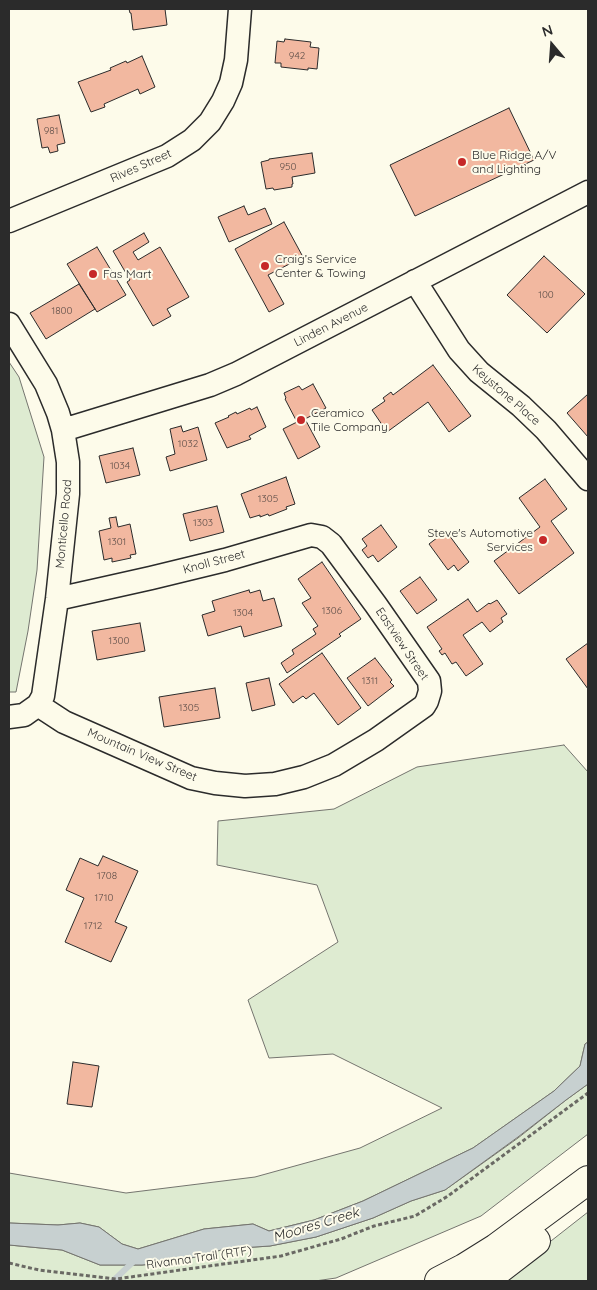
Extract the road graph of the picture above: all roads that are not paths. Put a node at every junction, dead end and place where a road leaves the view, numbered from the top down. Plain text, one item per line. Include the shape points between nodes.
1 (240, 9) edge
2 (588, 192) edge
3 (9, 221) edge
4 (415, 281) junction
5 (9, 324) edge
6 (63, 430) junction
7 (588, 479) edge
8 (353, 574) joint
9 (57, 599) junction
10 (38, 705) junction
11 (413, 713) joint
12 (9, 717) edge
13 (588, 1180) edge
14 (588, 1200) edge
15 (439, 1281) edge
16 (484, 1281) edge

1 - 3 street, Rives Street via 231,83 210,122 192,140 167,156
2 - 4 street, Linden Avenue
4 - 6 street, Linden Avenue via 227,378
4 - 7 street, Keystone Place via 459,350 478,372 546,430
5 - 6 street, Monticello Road via 46,384
6 - 9 street, Monticello Road via 68,494
8 - 9 street, Knoll Street via 331,544 322,537 311,535 225,560
8 - 11 street, Eastview Street via 429,681 428,701
9 - 10 street, Monticello Road via 43,696
10 - 11 street, Mountain View Street via 64,722 191,778 245,786 275,784 304,777 334,764 376,740
10 - 12 street via 24,715
13 - 15 highway via 496,1248
14 - 16 highway

